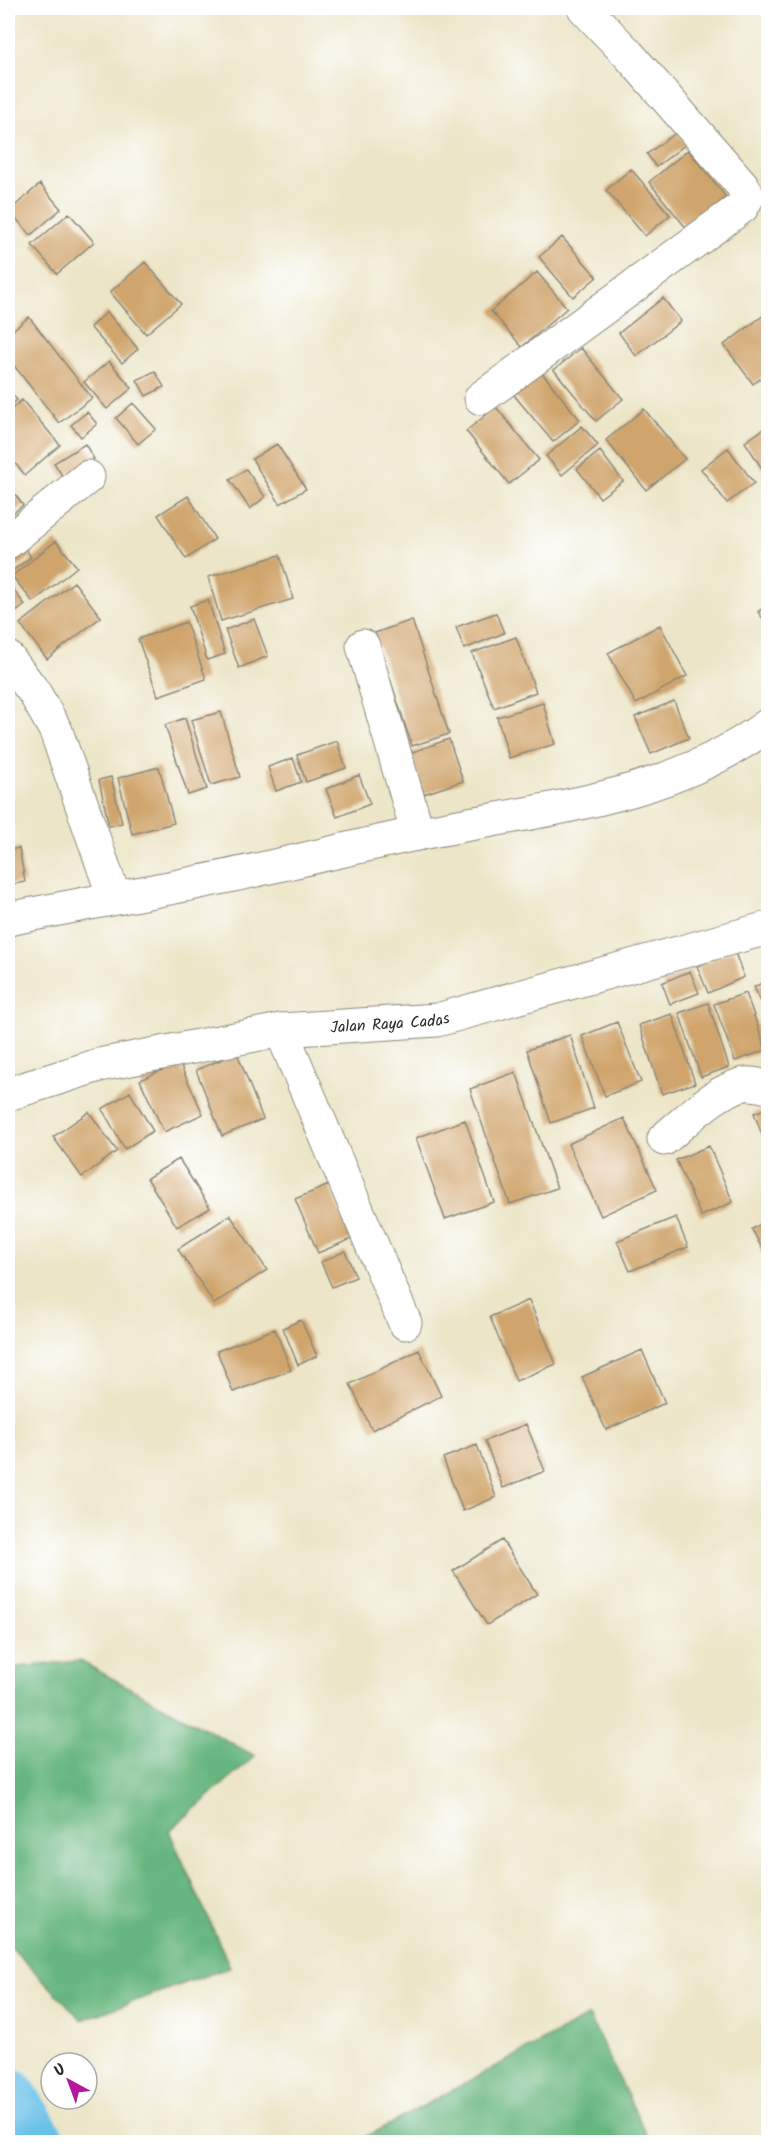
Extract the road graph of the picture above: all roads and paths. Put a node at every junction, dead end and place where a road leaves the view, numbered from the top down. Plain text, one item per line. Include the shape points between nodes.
1 (584, 8) edge
2 (481, 398) dead end
3 (87, 477) dead end
4 (8, 542) edge
5 (363, 646) dead end
6 (8, 658) edge
7 (768, 725) edge
8 (418, 834) junction
9 (114, 897) junction
10 (8, 919) edge
11 (768, 928) edge
12 (281, 1030) junction
13 (768, 1087) edge
14 (8, 1094) edge
15 (664, 1139) dead end
16 (405, 1323) dead end

1 - 2 street via 629,55 748,196 742,207
3 - 4 street
5 - 8 street
6 - 9 street via 34,692 56,731
7 - 8 street via 696,768 611,798
8 - 9 street
9 - 10 street
11 - 12 street, Jalan Raya Cadas via 437,1020
12 - 14 street, Jalan Raya Cadas via 99,1065
12 - 16 street
13 - 15 street via 747,1084 732,1088

